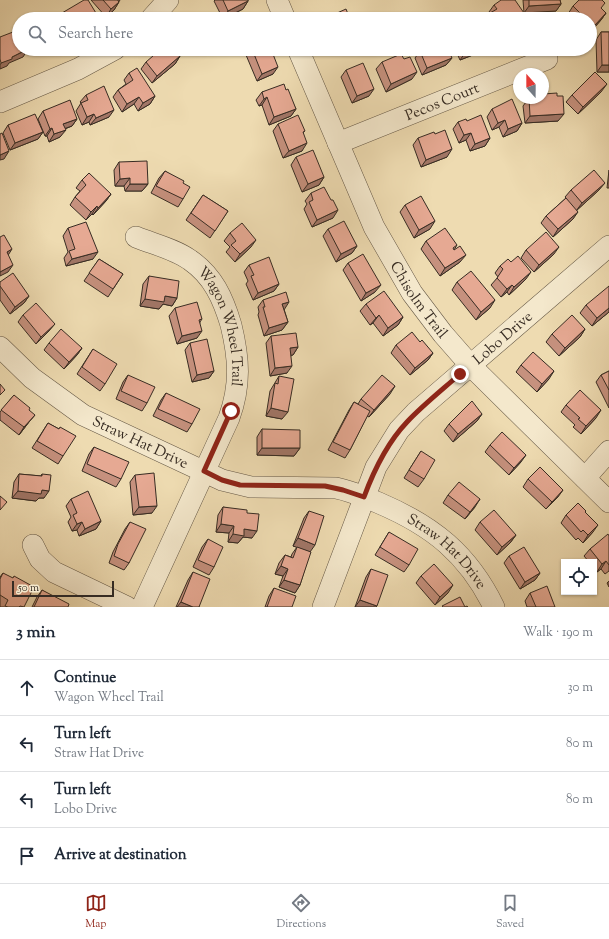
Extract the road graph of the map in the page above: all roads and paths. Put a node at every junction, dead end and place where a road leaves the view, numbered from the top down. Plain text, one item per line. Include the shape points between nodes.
1 (168, 0) edge
2 (277, 0) edge
3 (157, 12) edge
4 (282, 12) edge
5 (102, 56) edge
6 (301, 56) edge
7 (547, 59) dead end
8 (0, 102) edge
9 (338, 143) junction
10 (136, 237) dead end
11 (609, 246) edge
12 (0, 347) edge
13 (471, 366) junction
14 (609, 451) edge
15 (204, 471) junction
16 (585, 478) junction
17 (364, 497) junction
18 (609, 502) edge
19 (33, 545) dead end
20 (127, 607) edge
21 (142, 607) edge
22 (323, 607) edge
23 (494, 607) edge

1 - 3 street
2 - 4 street
5 - 8 street
6 - 9 street, Chisolm Trail
7 - 9 street, Pecos Court
9 - 13 street, Chisolm Trail via 374,227 399,271 427,313
10 - 15 street, Wagon Wheel Trail via 184,256 200,268 216,287 227,310 237,348 238,380 231,411
11 - 13 street, Lobo Drive
12 - 15 street, Straw Hat Drive via 32,378 83,415
13 - 16 street, Chisolm Trail
13 - 17 street, Lobo Drive via 403,426 379,462
14 - 16 street
15 - 17 street, Straw Hat Drive via 240,485 325,486
15 - 21 street, Wagon Wheel Trail
16 - 18 street, Chisolm Trail
17 - 22 street, Lobo Drive
17 - 23 street, Straw Hat Drive via 420,523 450,546 475,574
19 - 20 street via 40,559 54,572

